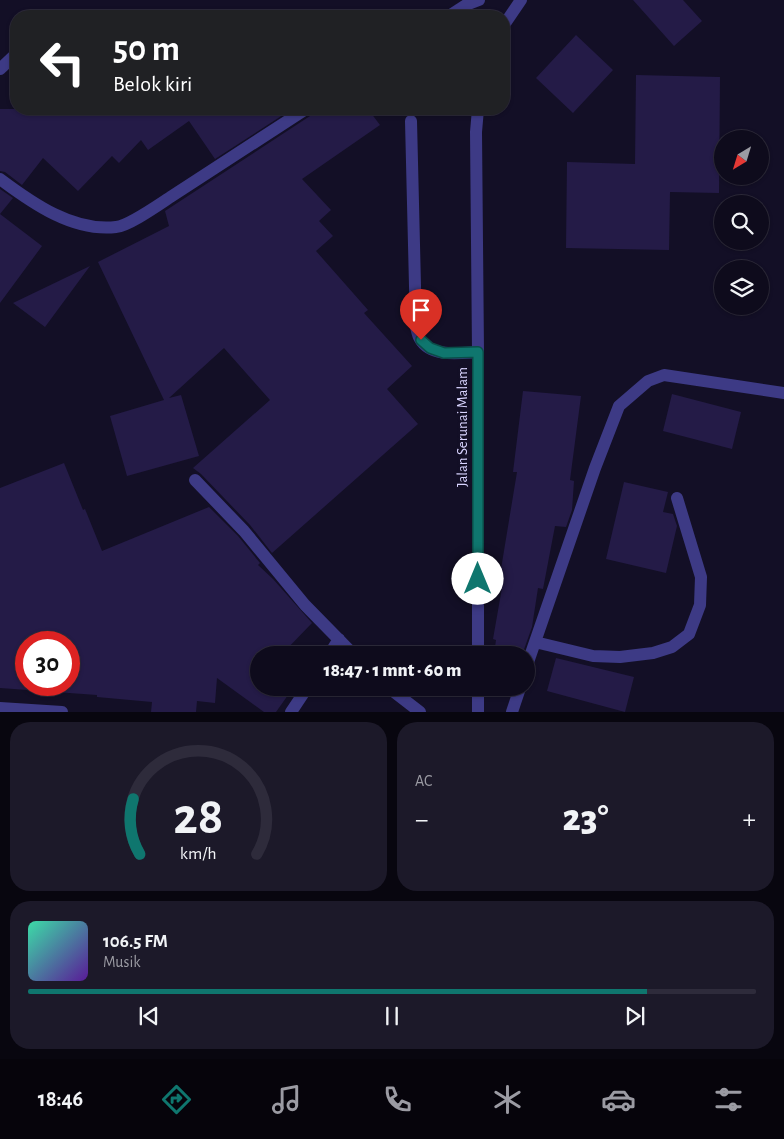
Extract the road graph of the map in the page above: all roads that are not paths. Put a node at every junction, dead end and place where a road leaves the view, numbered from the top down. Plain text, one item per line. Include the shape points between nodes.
1 (479, 0) edge
2 (521, 0) edge
3 (458, 10) edge
4 (510, 16) edge
5 (10, 60) edge
6 (0, 69) edge
7 (297, 115) edge
8 (477, 115) edge
9 (411, 121) dead end
10 (0, 178) edge
11 (478, 352) junction
12 (784, 393) edge
13 (195, 480) dead end
14 (677, 498) dead end
15 (339, 640) junction
16 (535, 642) junction
17 (335, 646) edge
18 (345, 646) edge
19 (478, 646) edge
20 (534, 646) edge
21 (302, 696) edge
22 (399, 696) edge
23 (478, 696) edge
24 (517, 696) edge
25 (0, 708) edge
26 (62, 712) edge
27 (291, 712) edge
28 (420, 712) edge
29 (478, 712) edge
30 (512, 712) edge

1 - 3 street
2 - 4 street
5 - 6 street
7 - 10 street via 147,212 118,227 95,227 73,222 30,201
8 - 11 street, Jalan Serunai Malam
9 - 11 street via 416,327 421,340 430,348 444,353
11 - 19 street, Jalan Serunai Malam
12 - 16 street via 664,375 648,381 620,406 595,468
13 - 15 street
14 - 16 street via 701,577 700,605 689,634 672,647 620,657 593,656
15 - 17 street
15 - 18 street
16 - 20 street
21 - 27 street
22 - 28 street
23 - 29 street
24 - 30 street
25 - 26 street

